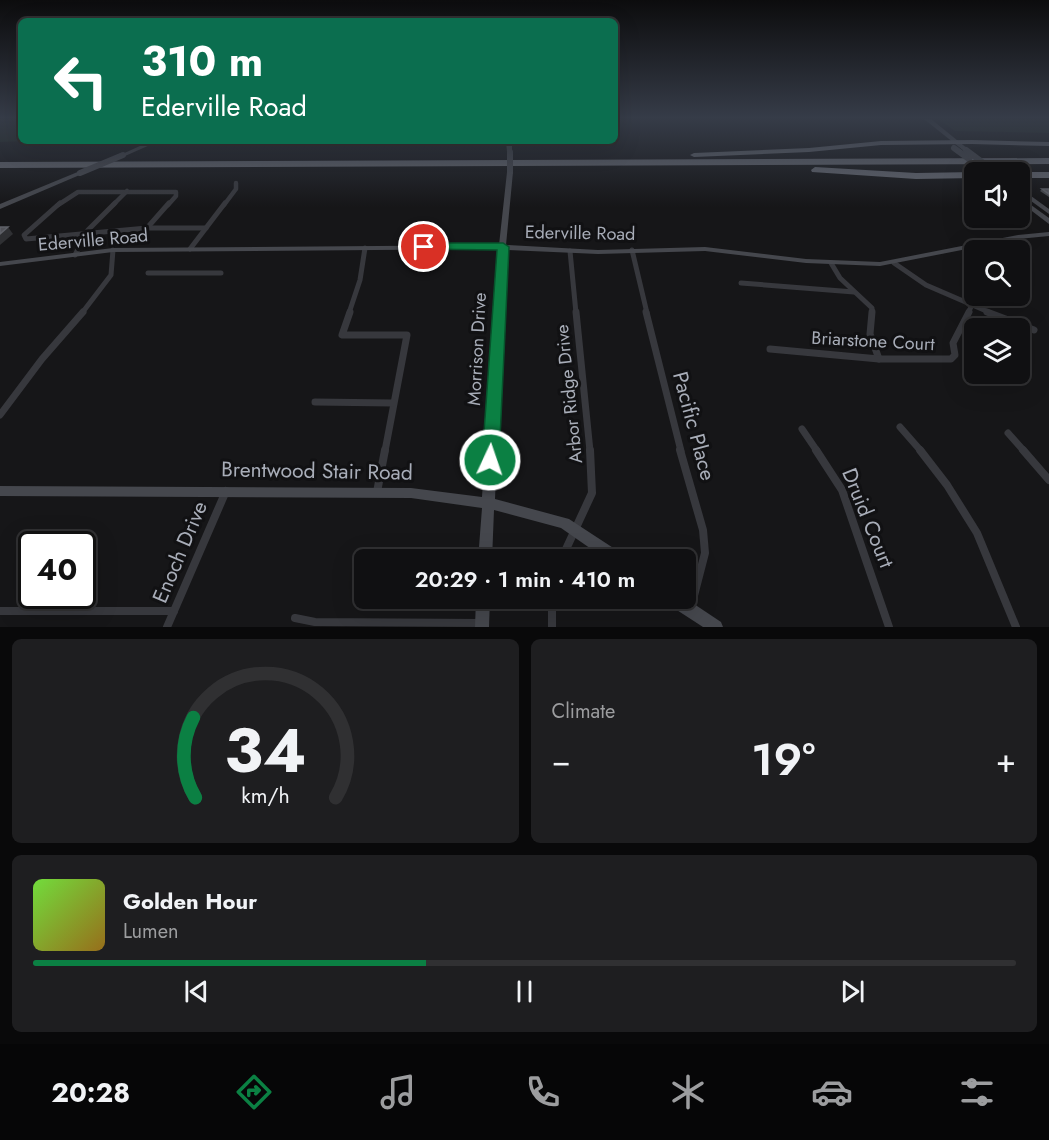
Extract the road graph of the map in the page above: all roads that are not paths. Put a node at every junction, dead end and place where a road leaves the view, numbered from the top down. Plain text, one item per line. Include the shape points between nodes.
1 (139, 148) edge
2 (510, 148) edge
3 (836, 148) edge
4 (958, 148) edge
5 (964, 148) edge
6 (1049, 154) edge
7 (0, 159) edge
8 (659, 160) junction
9 (1049, 161) edge
10 (971, 162) edge
11 (973, 162) edge
12 (0, 165) edge
13 (964, 174) edge
14 (1030, 175) edge
15 (1049, 175) edge
16 (236, 183) dead end
17 (127, 191) junction
18 (1030, 198) edge
19 (0, 207) edge
20 (1030, 207) edge
21 (1049, 212) edge
22 (1049, 222) edge
23 (147, 228) junction
24 (206, 228) junction
25 (86, 234) junction
26 (1049, 234) edge
27 (503, 247) junction
28 (365, 248) junction
29 (190, 249) junction
30 (112, 250) junction
31 (570, 250) junction
32 (632, 250) junction
33 (75, 255) junction
34 (894, 263) junction
35 (0, 264) edge
36 (831, 264) junction
37 (148, 273) dead end
38 (221, 273) dead end
39 (741, 283) dead end
40 (854, 292) junction
41 (964, 302) edge
42 (972, 306) edge
43 (974, 306) edge
44 (1034, 330) dead end
45 (770, 349) dead end
46 (879, 359) junction
47 (315, 402) dead end
48 (393, 403) junction
49 (0, 415) edge
50 (900, 427) dead end
51 (801, 429) dead end
52 (1008, 433) dead end
53 (1049, 480) edge
54 (226, 490) junction
55 (0, 491) edge
56 (377, 492) junction
57 (488, 503) junction
58 (575, 530) junction
59 (486, 549) edge
60 (566, 549) edge
61 (603, 549) edge
62 (483, 609) edge
63 (552, 609) edge
64 (686, 609) edge
65 (0, 611) edge
66 (174, 611) junction
67 (690, 612) junction
68 (295, 618) dead end
69 (482, 625) edge
70 (167, 627) edge
71 (552, 627) edge
72 (716, 627) edge
73 (889, 627) edge
74 (1016, 627) edge

1 - 19 street, bridge
2 - 27 street, Morrison Drive, bridge
3 - 8 highway
4 - 10 street, bridge
5 - 11 street, bridge
6 - 8 highway
7 - 8 highway
8 - 9 highway
8 - 12 highway
8 - 13 highway via 916,176
14 - 15 highway
16 - 24 street via 236,189
17 - 23 street via 177,193
17 - 25 street
17 - 25 street via 78,192 25,231 26,239
18 - 21 street
20 - 22 street
23 - 24 street
23 - 25 street
24 - 29 street
25 - 33 street
26 - 34 street, Ederville Road
27 - 28 street, Ederville Road
27 - 31 street, Ederville Road
27 - 57 street, Morrison Drive
28 - 29 street, Ederville Road
28 - 48 street via 360,280 342,335 407,335
29 - 30 street, Ederville Road
30 - 33 street, Ederville Road
30 - 49 street via 111,275 100,292
31 - 32 street, Ederville Road
31 - 58 street, Arbor Ridge Drive via 593,485
32 - 36 street, Ederville Road via 705,249
32 - 67 street, Pacific Place via 670,414 703,530 705,553
33 - 35 street, Ederville Road
34 - 36 street, Ederville Road
34 - 41 street via 925,285
36 - 40 street
37 - 38 street
39 - 40 street
40 - 46 street via 872,308 870,334
42 - 46 street, Briarstone Court via 953,343 955,355 951,359
43 - 44 street
45 - 46 street, Briarstone Court
47 - 48 street
48 - 56 street
50 - 74 street via 972,525
51 - 73 street, Druid Court via 842,490
52 - 53 street
54 - 55 street, Brentwood Stair Road
54 - 56 street, Brentwood Stair Road
54 - 66 street, Enoch Drive
56 - 57 street, Brentwood Stair Road
57 - 58 street, Brentwood Stair Road via 564,523
57 - 59 street, Morrison Drive
58 - 60 street, Arbor Ridge Drive
58 - 61 street, Brentwood Stair Road
62 - 69 street
63 - 71 street
64 - 67 street
65 - 66 street
66 - 70 street, Enoch Drive
67 - 72 street
68 - 69 street

